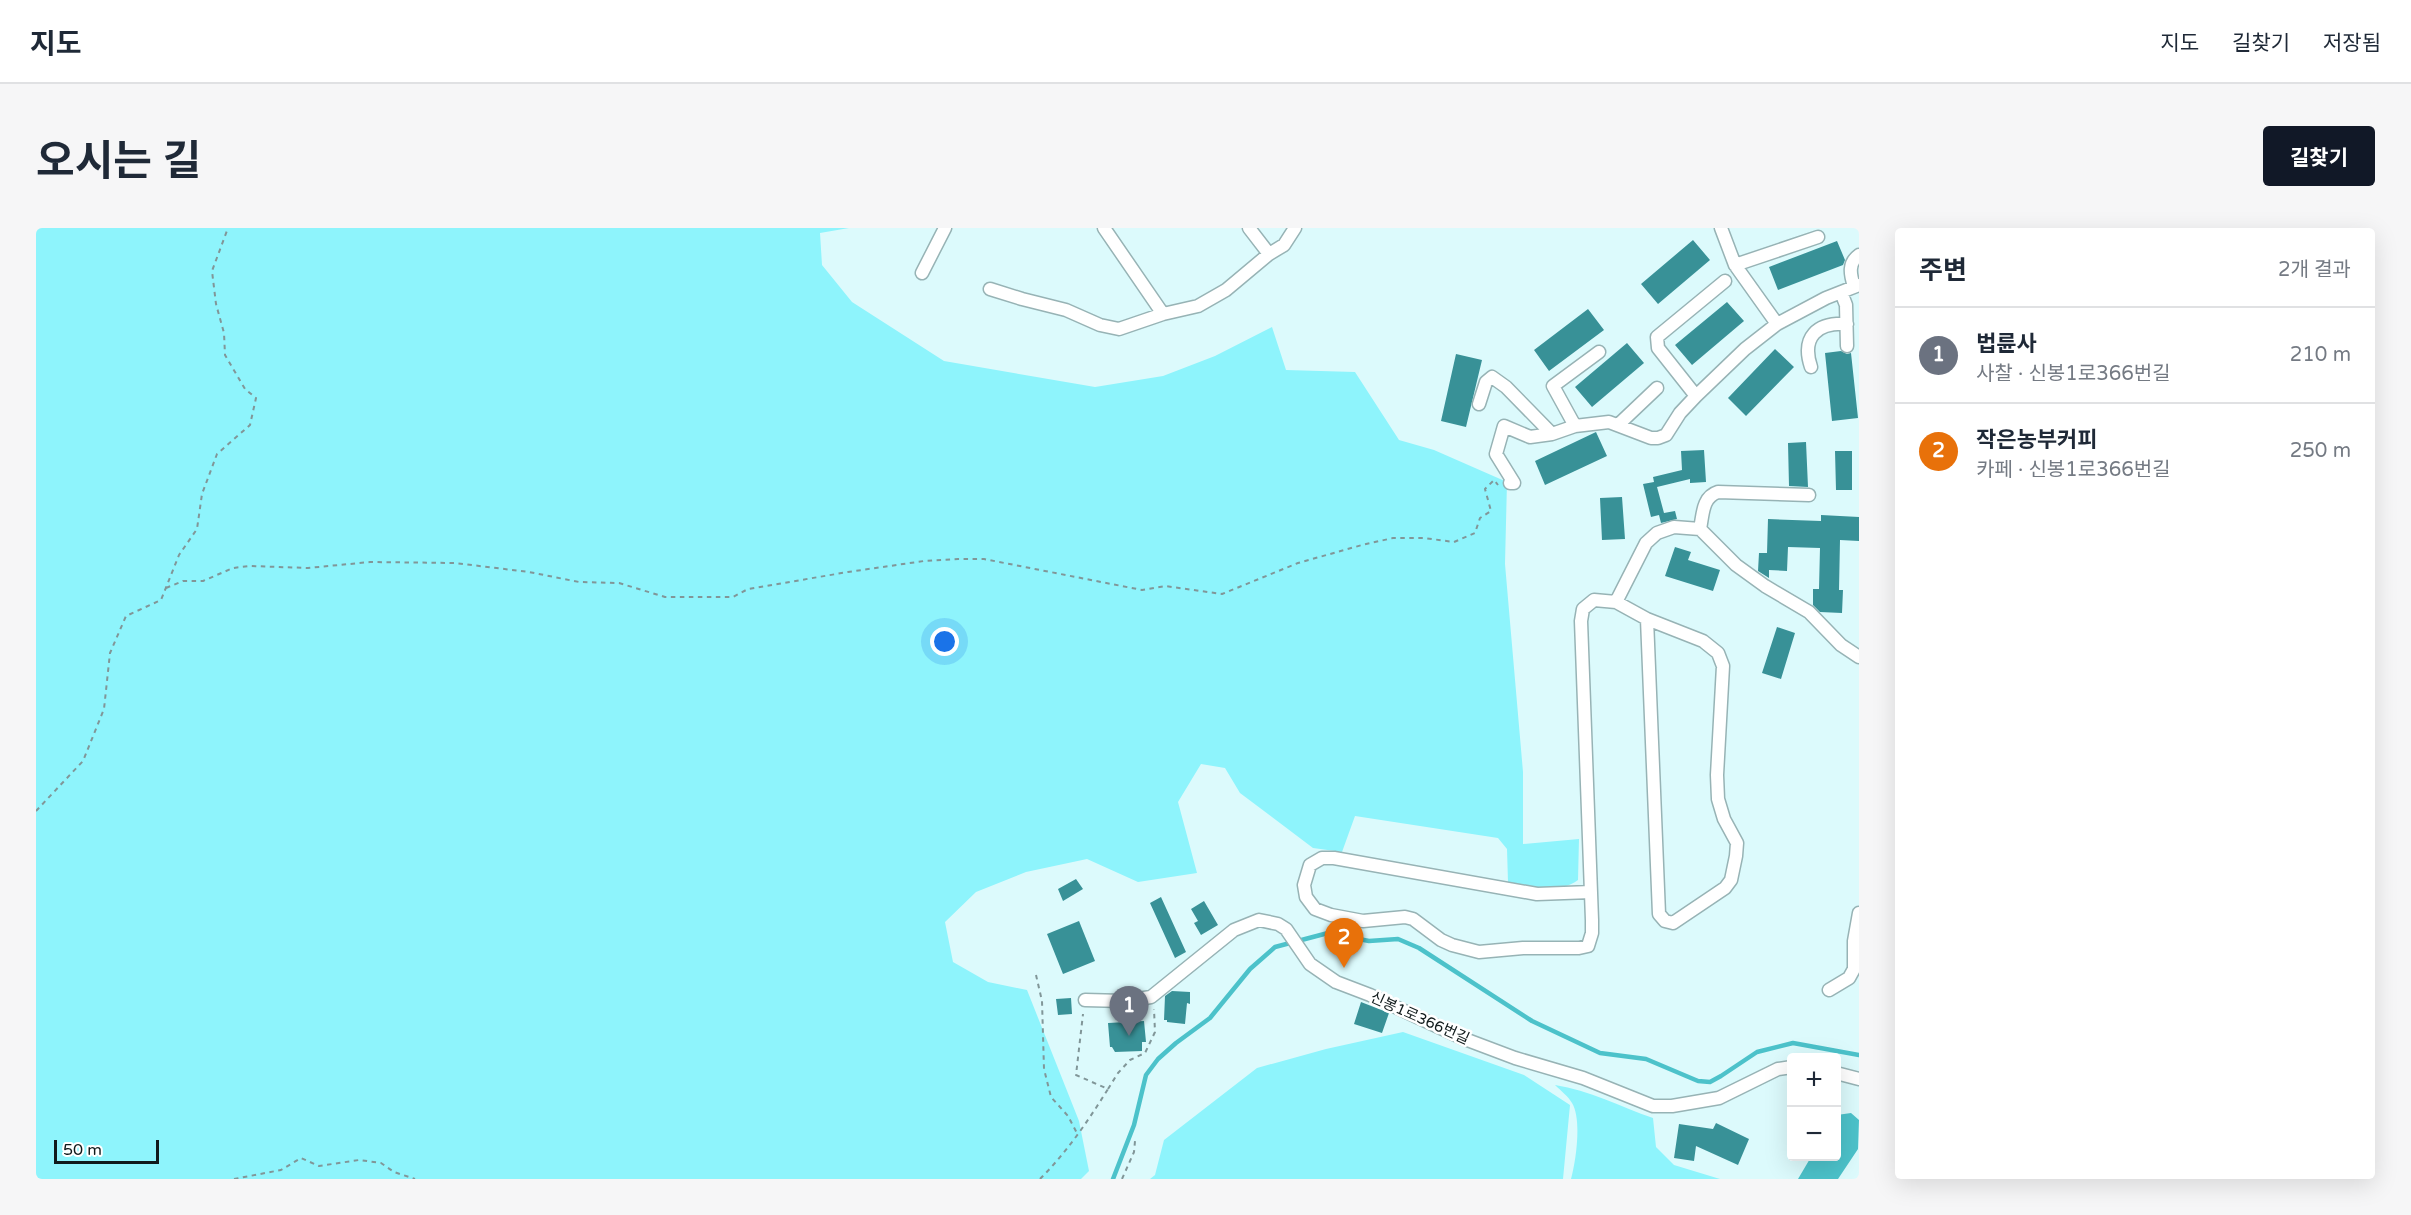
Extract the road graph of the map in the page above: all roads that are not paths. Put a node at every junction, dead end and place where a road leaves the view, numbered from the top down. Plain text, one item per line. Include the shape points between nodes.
1 (945, 228) edge
2 (1104, 228) edge
3 (1249, 228) edge
4 (1295, 228) edge
5 (1722, 232) edge
6 (1818, 237) dead end
7 (1269, 254) junction
8 (1859, 255) edge
9 (1735, 265) junction
10 (922, 273) dead end
11 (1725, 281) dead end
12 (1857, 285) edge
13 (990, 289) dead end
14 (1840, 292) junction
15 (1163, 314) junction
16 (1777, 324) junction
17 (1847, 324) junction
18 (1847, 346) dead end
19 (1599, 352) dead end
20 (1811, 367) dead end
21 (1657, 387) dead end
22 (1695, 396) junction
23 (1479, 404) dead end
24 (1618, 425) junction
25 (1575, 426) junction
26 (1552, 434) junction
27 (1505, 486) road end
28 (1809, 495) dead end
29 (1700, 529) junction
30 (1616, 602) junction
31 (1647, 619) junction
32 (1859, 657) edge
33 (1591, 892) junction
34 (1859, 913) edge
35 (1829, 990) dead end
36 (1085, 1000) road end
37 (1787, 1068) edge
38 (1841, 1074) edge
39 (1859, 1079) edge

1 - 10 street
2 - 15 street
3 - 7 street
4 - 7 street via 1284,245
5 - 9 street
6 - 9 street
7 - 15 street via 1226,291 1198,306
8 - 12 street via 1850,268
9 - 16 street
11 - 22 street via 1657,336 1658,348
12 - 14 street
13 - 15 street via 1119,329
14 - 16 street
14 - 17 street via 1846,305
16 - 22 street
17 - 18 street
17 - 20 street via 1817,331 1809,340 1806,353
19 - 25 street via 1553,386
21 - 24 street
22 - 24 street via 1666,435 1658,438
23 - 26 street via 1488,379 1496,378
24 - 25 street via 1609,422
25 - 26 street
26 - 27 street via 1530,436 1504,426 1496,454 1514,483
28 - 29 street via 1718,492 1705,502
29 - 30 street via 1674,526 1657,533 1646,543
29 - 32 street via 1736,565 1809,612 1841,645
30 - 31 street
30 - 33 street via 1594,600 1583,609 1581,621
31 - 31 street via 1704,641 1718,653 1723,666 1718,800 1737,843 1736,856 1731,880 1725,888 1673,923 1659,914
33 - 33 street via 1592,933 1588,946 1479,952 1441,940 1413,919 1364,921 1315,909 1306,897 1304,885 1310,865 1322,858 1334,858 1537,894
34 - 35 street via 1854,969 1849,978
36 - 37 street, 신봉1로366번길 via 1151,998 1234,930 1249,922 1268,921 1286,929 1310,964 1336,982 1462,1038 1653,1106 1719,1098
38 - 39 street

